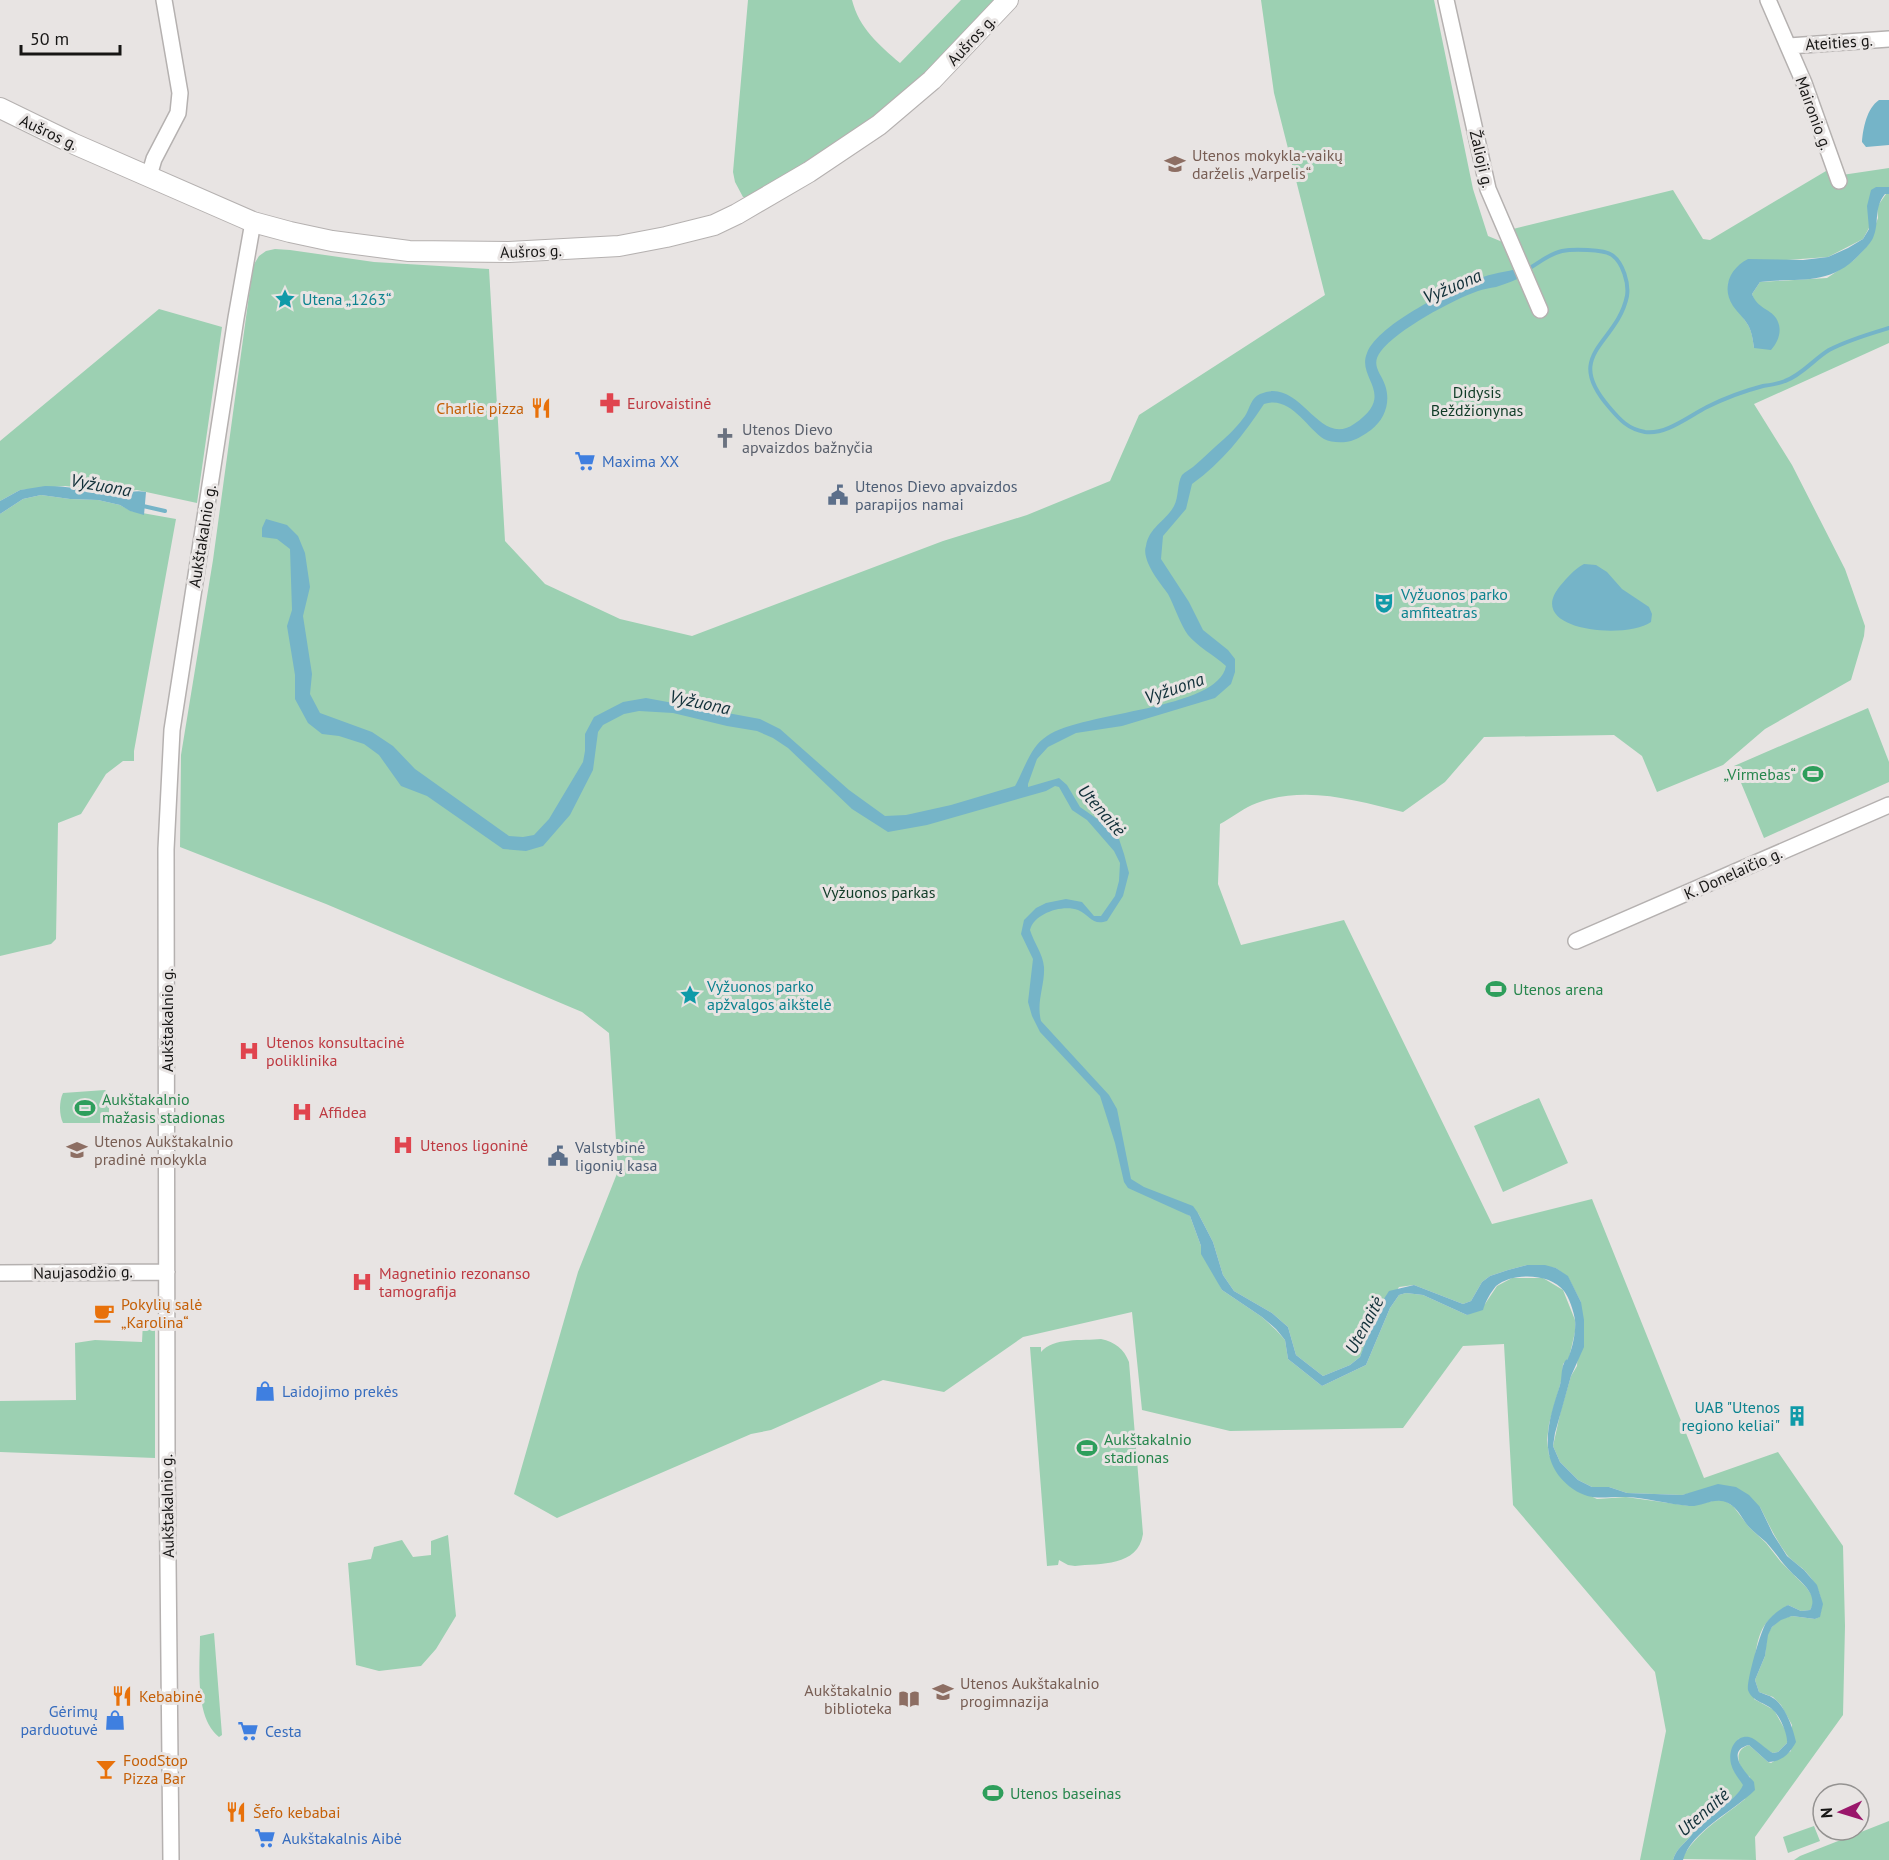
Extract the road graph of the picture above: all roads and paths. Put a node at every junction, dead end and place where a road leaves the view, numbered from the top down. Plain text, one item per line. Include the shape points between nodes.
1 (164, 0) edge
2 (1008, 0) edge
3 (1446, 0) edge
4 (1768, 0) edge
5 (1889, 39) edge
6 (1789, 46) junction
7 (0, 108) edge
8 (148, 176) junction
9 (1839, 181) dead end
10 (253, 222) junction
11 (1540, 310) dead end
12 (1889, 805) edge
13 (1576, 941) dead end
14 (167, 1272) junction
15 (0, 1273) edge
16 (171, 1860) edge

1 - 8 street via 180,93 178,113
2 - 10 street, Aušros g. via 932,80 879,125 809,172 714,225 619,246 478,252 409,250 332,241
3 - 11 street, Žalioji g. via 1488,189
4 - 6 street, Maironio g.
5 - 6 street, Ateities g.
6 - 9 street, Maironio g.
7 - 8 street, Aušros g.
8 - 10 street, Aušros g.
10 - 14 street, Aukštakalnio g. via 172,730 166,849
12 - 13 street, K. Donelaičio g.
14 - 15 street, Naujasodžio g.
14 - 16 street, Aukštakalnio g.

